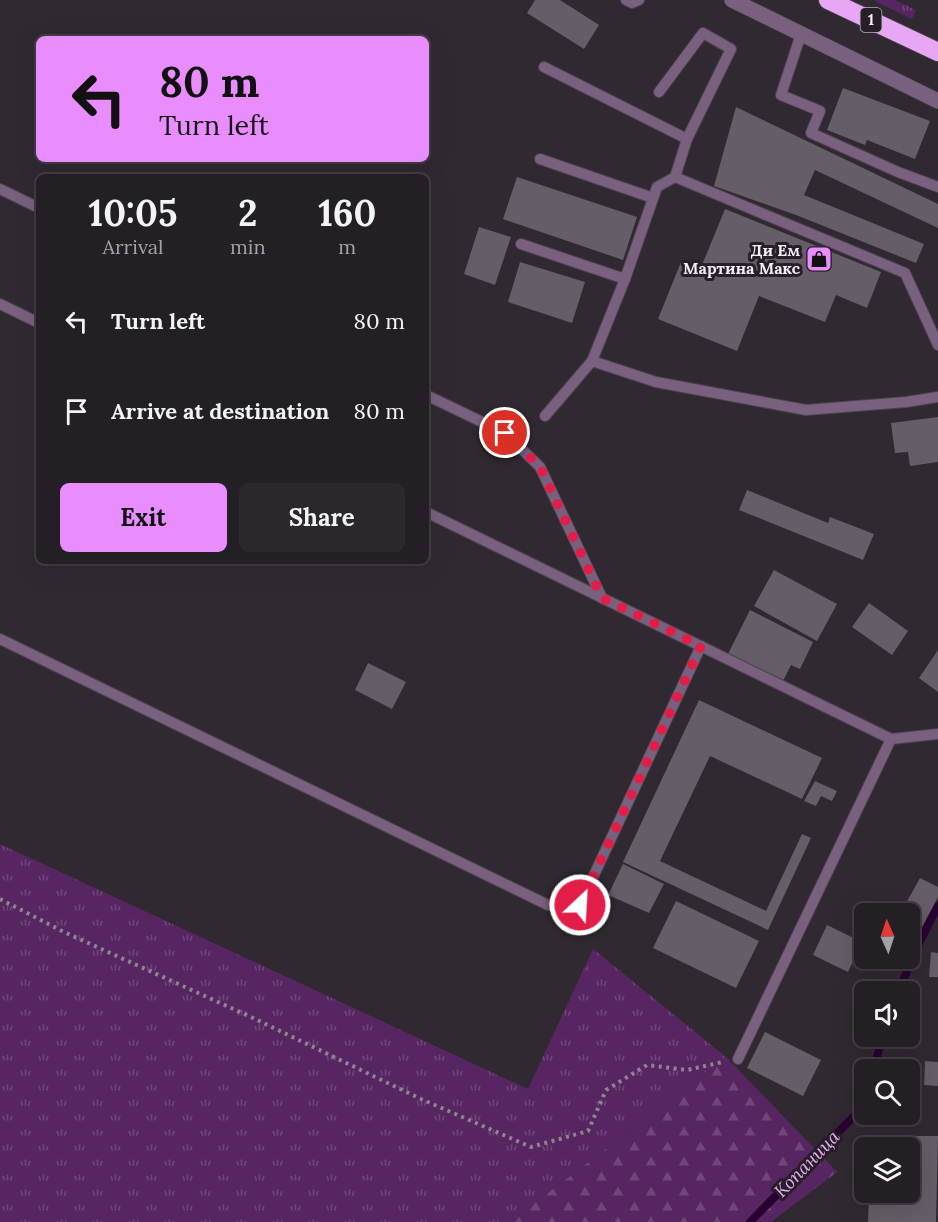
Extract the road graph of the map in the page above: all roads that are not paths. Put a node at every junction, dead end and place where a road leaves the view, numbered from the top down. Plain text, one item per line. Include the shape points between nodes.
1 (626, 0) edge
2 (639, 0) edge
3 (732, 0) edge
4 (828, 0) edge
5 (801, 34) junction
6 (938, 52) edge
7 (544, 67) dead end
8 (659, 92) dead end
9 (938, 101) edge
10 (687, 139) junction
11 (540, 159) dead end
12 (675, 177) junction
13 (938, 187) edge
14 (0, 189) edge
15 (653, 198) junction
16 (36, 207) edge
17 (521, 244) dead end
18 (625, 279) junction
19 (0, 304) edge
20 (36, 322) edge
21 (938, 345) edge
22 (592, 361) junction
23 (429, 396) edge
24 (938, 397) edge
25 (545, 416) dead end
26 (429, 513) edge
27 (602, 598) junction
28 (0, 639) edge
29 (701, 646) junction
30 (938, 734) edge
31 (891, 739) junction
32 (738, 1059) road end

1 - 2 lane
3 - 5 street
4 - 6 highway, 1
5 - 9 street
5 - 13 lane via 781,95 820,111 811,133
7 - 10 lane
8 - 10 lane via 703,33 731,49
10 - 12 lane
11 - 15 lane
12 - 15 lane via 657,187
12 - 21 lane via 905,273
14 - 16 lane
15 - 18 lane
17 - 18 lane
18 - 22 lane
19 - 20 lane
22 - 24 lane via 656,382 806,410
22 - 25 lane
23 - 27 lane via 505,433 540,467
26 - 27 lane
27 - 29 lane
28 - 29 lane via 548,905 580,905
29 - 31 lane
30 - 31 lane
31 - 32 lane

